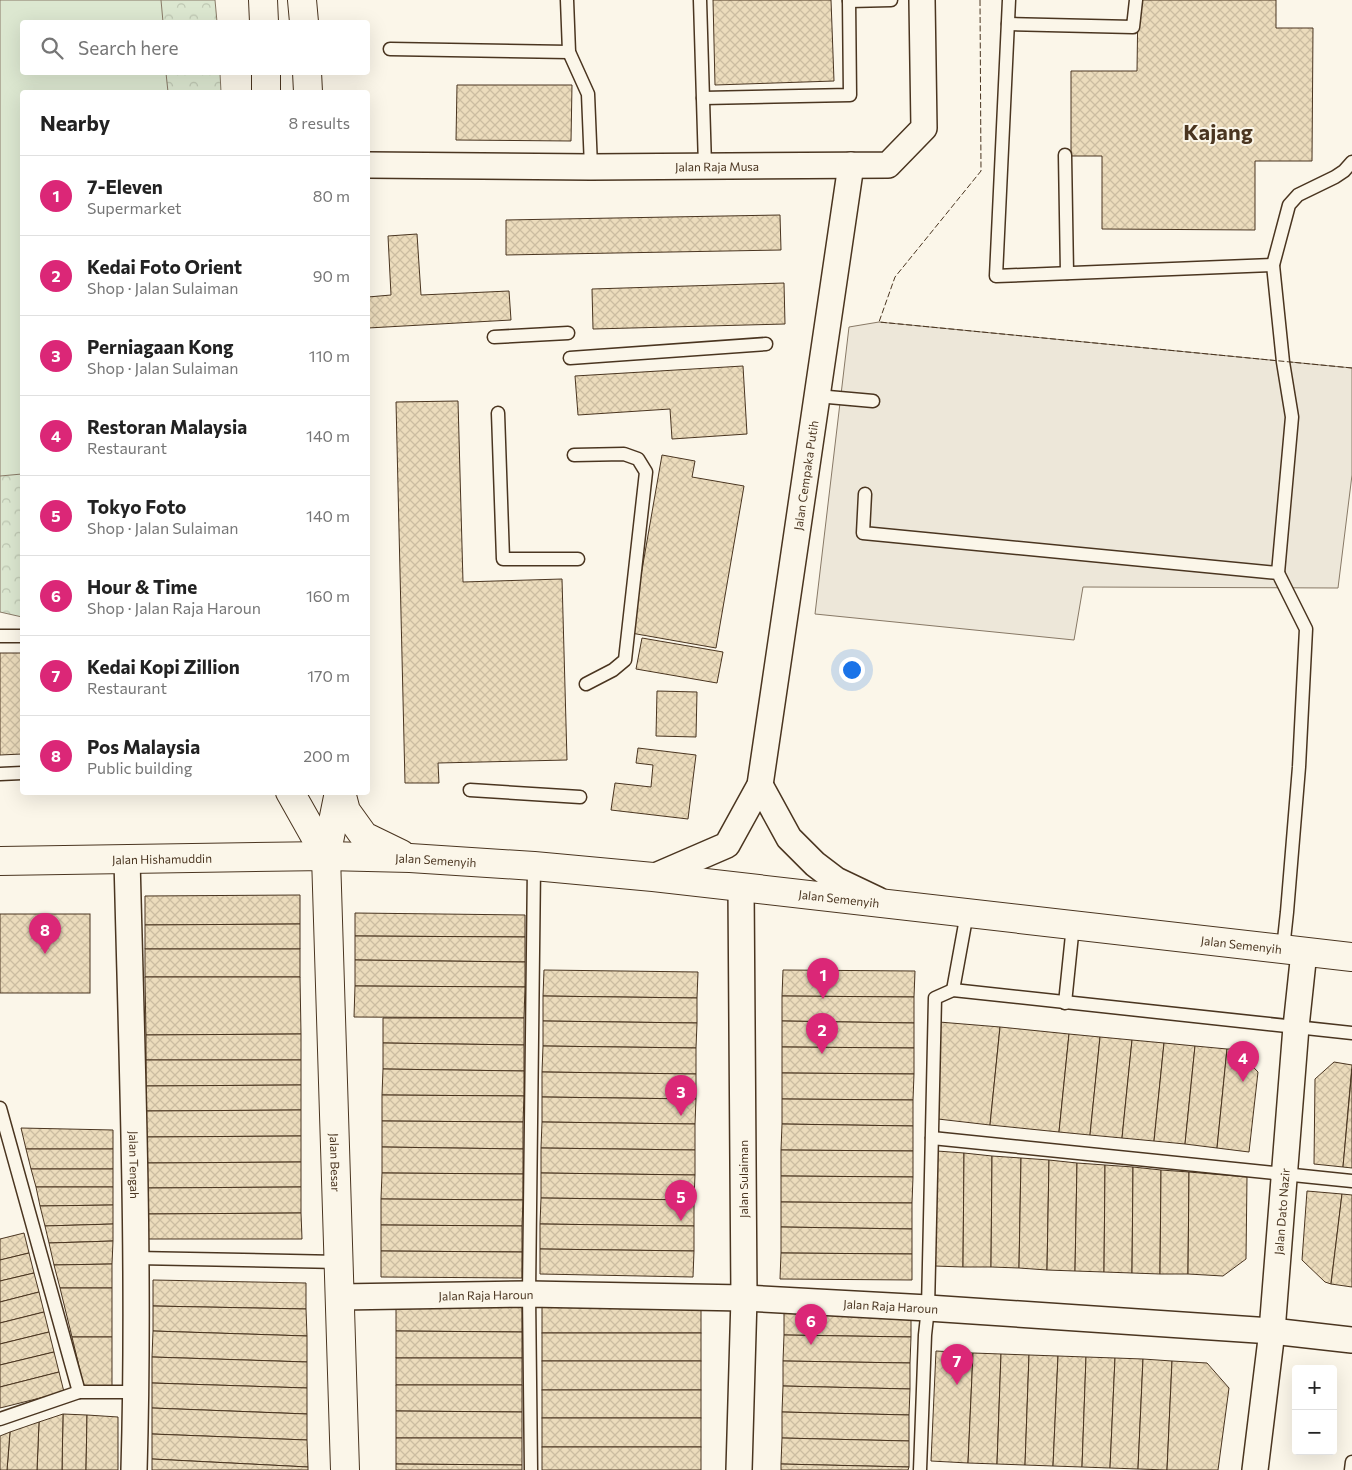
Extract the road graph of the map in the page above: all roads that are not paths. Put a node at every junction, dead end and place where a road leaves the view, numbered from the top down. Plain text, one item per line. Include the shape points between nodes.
1 (263, 0) edge
2 (302, 0) edge
3 (567, 0) edge
4 (700, 0) edge
5 (891, 0) edge
6 (922, 0) edge
7 (1009, 0) edge
8 (1136, 0) edge
9 (848, 1) edge
10 (264, 20) edge
11 (304, 20) edge
12 (1008, 24) junction
13 (390, 49) dead end
14 (569, 52) junction
15 (266, 75) edge
16 (307, 75) edge
17 (266, 90) edge
18 (308, 90) edge
19 (703, 98) junction
20 (1065, 155) dead end
21 (1352, 162) edge
22 (370, 165) edge
23 (851, 165) junction
24 (705, 166) junction
25 (591, 167) junction
26 (1273, 265) junction
27 (1066, 273) junction
28 (568, 333) dead end
29 (494, 337) dead end
30 (766, 344) dead end
31 (570, 358) dead end
32 (817, 396) junction
33 (873, 401) dead end
34 (498, 413) dead end
35 (574, 455) dead end
36 (865, 494) dead end
37 (578, 559) dead end
38 (1278, 573) junction
39 (0, 636) edge
40 (20, 636) edge
41 (586, 684) dead end
42 (0, 774) edge
43 (20, 774) edge
44 (760, 785) junction
45 (470, 790) dead end
46 (292, 795) edge
47 (339, 795) edge
48 (341, 795) edge
49 (580, 796) dead end
50 (326, 856) junction
51 (410, 858) junction
52 (127, 860) junction
53 (0, 861) edge
54 (534, 866) junction
55 (653, 877) junction
56 (741, 887) junction
57 (885, 903) junction
58 (967, 913) junction
59 (1073, 925) junction
60 (1293, 950) junction
61 (1352, 957) edge
62 (953, 990) junction
63 (1065, 1003) junction
64 (1296, 1027) junction
65 (1352, 1033) edge
66 (0, 1108) edge
67 (932, 1138) junction
68 (1285, 1174) junction
69 (1352, 1181) edge
70 (136, 1258) junction
71 (339, 1262) junction
72 (529, 1294) junction
73 (340, 1297) junction
74 (744, 1298) junction
75 (928, 1308) junction
76 (1272, 1331) junction
77 (1352, 1340) edge
78 (79, 1392) junction
79 (136, 1392) junction
80 (0, 1419) edge
81 (1352, 1462) edge
82 (134, 1470) edge
83 (345, 1470) edge
84 (531, 1470) edge
85 (739, 1470) edge
86 (920, 1470) edge
87 (1256, 1470) edge
88 (1351, 1470) edge

1 - 10 main road
2 - 11 main road
3 - 14 lane
4 - 19 lane
5 - 9 lane
6 - 23 street, Jalan Raja Musa via 924,128 888,165
7 - 12 lane
8 - 12 lane via 1133,27
9 - 19 lane via 850,95
12 - 27 lane via 996,276
13 - 14 lane
14 - 25 lane via 588,94
15 - 17 main road
16 - 18 main road
19 - 24 lane
20 - 27 lane
21 - 26 lane via 1335,177 1298,195 1289,205
22 - 25 street, Jalan Raja Musa
23 - 24 street, Jalan Raja Musa
23 - 32 street, Jalan Cempaka Putih
24 - 25 street, Jalan Raja Musa
26 - 27 lane
26 - 38 lane via 1292,417
28 - 29 lane
30 - 31 lane
32 - 33 lane
32 - 44 street, Jalan Cempaka Putih
34 - 37 lane via 503,559
35 - 41 lane via 624,454 638,459 646,472 625,660
36 - 38 lane via 863,533
38 - 60 lane via 1306,629 1288,902
39 - 40 lane
42 - 43 lane
44 - 55 street, Jalan Cempaka Putih via 727,845
44 - 57 street via 790,838 815,864 836,880
45 - 49 lane
46 - 50 main road
47 - 50 main road
48 - 51 main road via 346,812 364,836
50 - 51 main road, Jalan Semenyih
50 - 52 main road, Jalan Hishamuddin
50 - 71 main road, Jalan Besar
51 - 54 main road, Jalan Semenyih
52 - 53 main road, Jalan Hishamuddin
52 - 70 street, Jalan Tengah
54 - 55 main road, Jalan Semenyih
54 - 72 lane
55 - 56 main road, Jalan Semenyih
56 - 57 main road, Jalan Semenyih
56 - 74 street, Jalan Sulaiman
57 - 58 main road, Jalan Semenyih
58 - 59 main road, Jalan Semenyih
58 - 62 lane
59 - 60 main road, Jalan Semenyih
59 - 63 lane
60 - 61 main road, Jalan Semenyih
60 - 64 street, Jalan Dato Nazir
62 - 63 lane
62 - 67 lane via 935,998
63 - 64 lane
64 - 65 lane
64 - 68 street, Jalan Dato Nazir
66 - 78 lane
67 - 68 lane
67 - 75 lane
68 - 69 lane
68 - 76 street, Jalan Dato Nazir
70 - 71 lane
70 - 79 street, Jalan Tengah
71 - 73 main road, Jalan Besar
72 - 73 street, Jalan Raja Haroun
72 - 74 street, Jalan Raja Haroun
72 - 84 lane
73 - 83 main road, Jalan Besar
74 - 75 street, Jalan Raja Haroun
74 - 85 street, Jalan Sulaiman
75 - 76 street, Jalan Raja Haroun
75 - 86 lane
76 - 77 street, Jalan Raja Haroun
76 - 87 street, Jalan Dato Nazir
78 - 79 lane
78 - 80 lane
79 - 82 street, Jalan Tengah
81 - 88 lane

